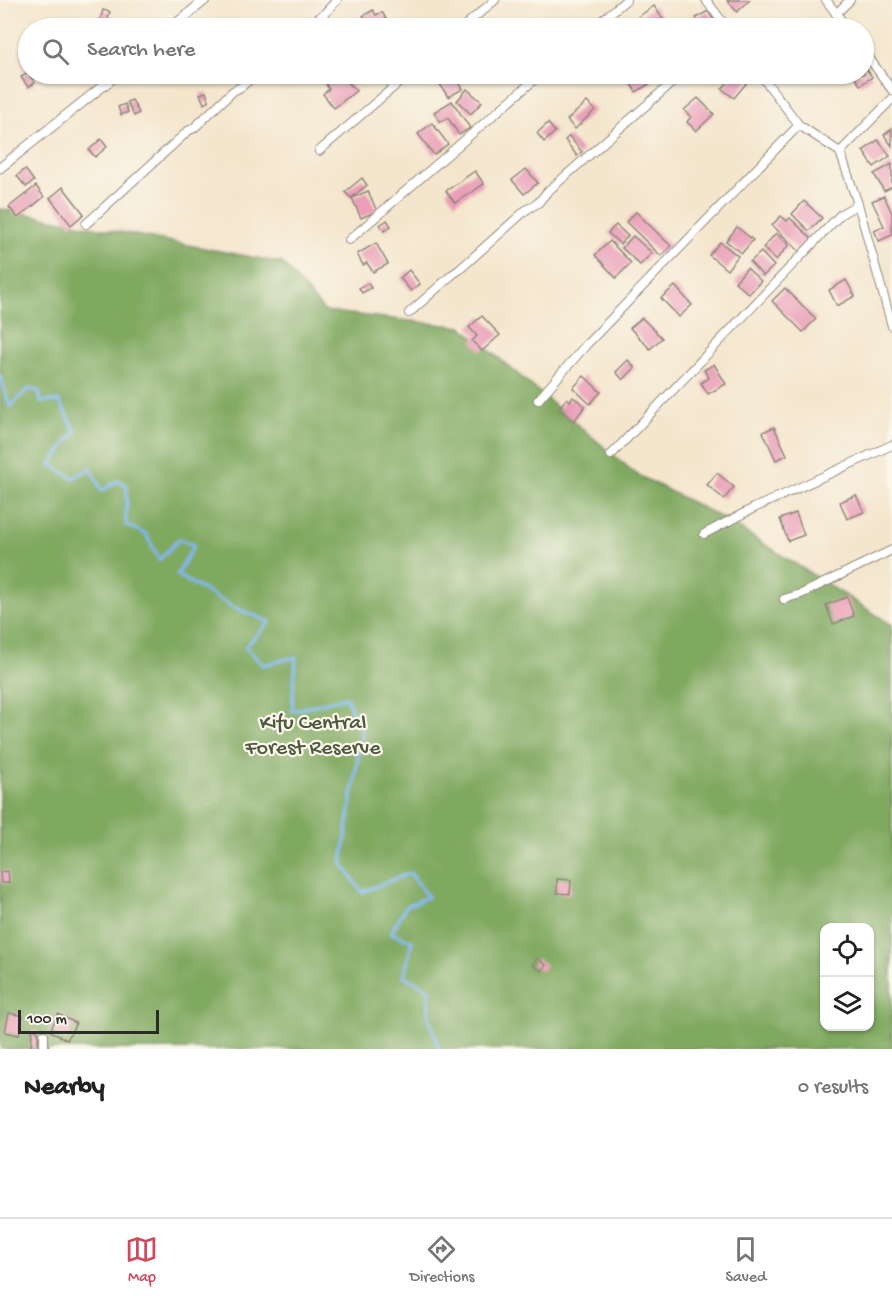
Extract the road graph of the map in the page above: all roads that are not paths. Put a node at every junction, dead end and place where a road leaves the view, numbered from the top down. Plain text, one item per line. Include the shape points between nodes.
1 (205, 0) edge
2 (337, 0) edge
3 (495, 0) edge
4 (626, 0) edge
5 (706, 0) edge
6 (826, 0) edge
7 (850, 0) edge
8 (836, 14) junction
9 (183, 18) edge
10 (319, 18) edge
11 (474, 18) edge
12 (605, 18) edge
13 (720, 18) edge
14 (839, 18) edge
15 (874, 65) edge
16 (105, 84) edge
17 (244, 84) edge
18 (397, 84) edge
19 (529, 84) edge
20 (671, 84) edge
21 (768, 84) edge
22 (892, 90) edge
23 (892, 99) edge
24 (799, 124) junction
25 (319, 150) dead end
26 (840, 152) junction
27 (0, 168) edge
28 (858, 204) junction
29 (86, 224) dead end
30 (349, 240) dead end
31 (409, 313) dead end
32 (892, 326) edge
33 (538, 400) dead end
34 (892, 445) edge
35 (610, 455) dead end
36 (704, 534) dead end
37 (892, 550) edge
38 (784, 599) dead end
39 (44, 1035) dead end
40 (44, 1049) edge

1 - 9 street
2 - 10 street
3 - 11 street
4 - 12 street
5 - 13 street
6 - 8 street
7 - 8 street
8 - 14 street
15 - 22 street
16 - 27 street
17 - 29 street
18 - 25 street
19 - 30 street
20 - 31 street
21 - 24 street
23 - 26 street
24 - 26 street
24 - 33 street
26 - 28 street
28 - 32 street
28 - 35 street via 841,214
34 - 36 street
37 - 38 street
39 - 40 street

